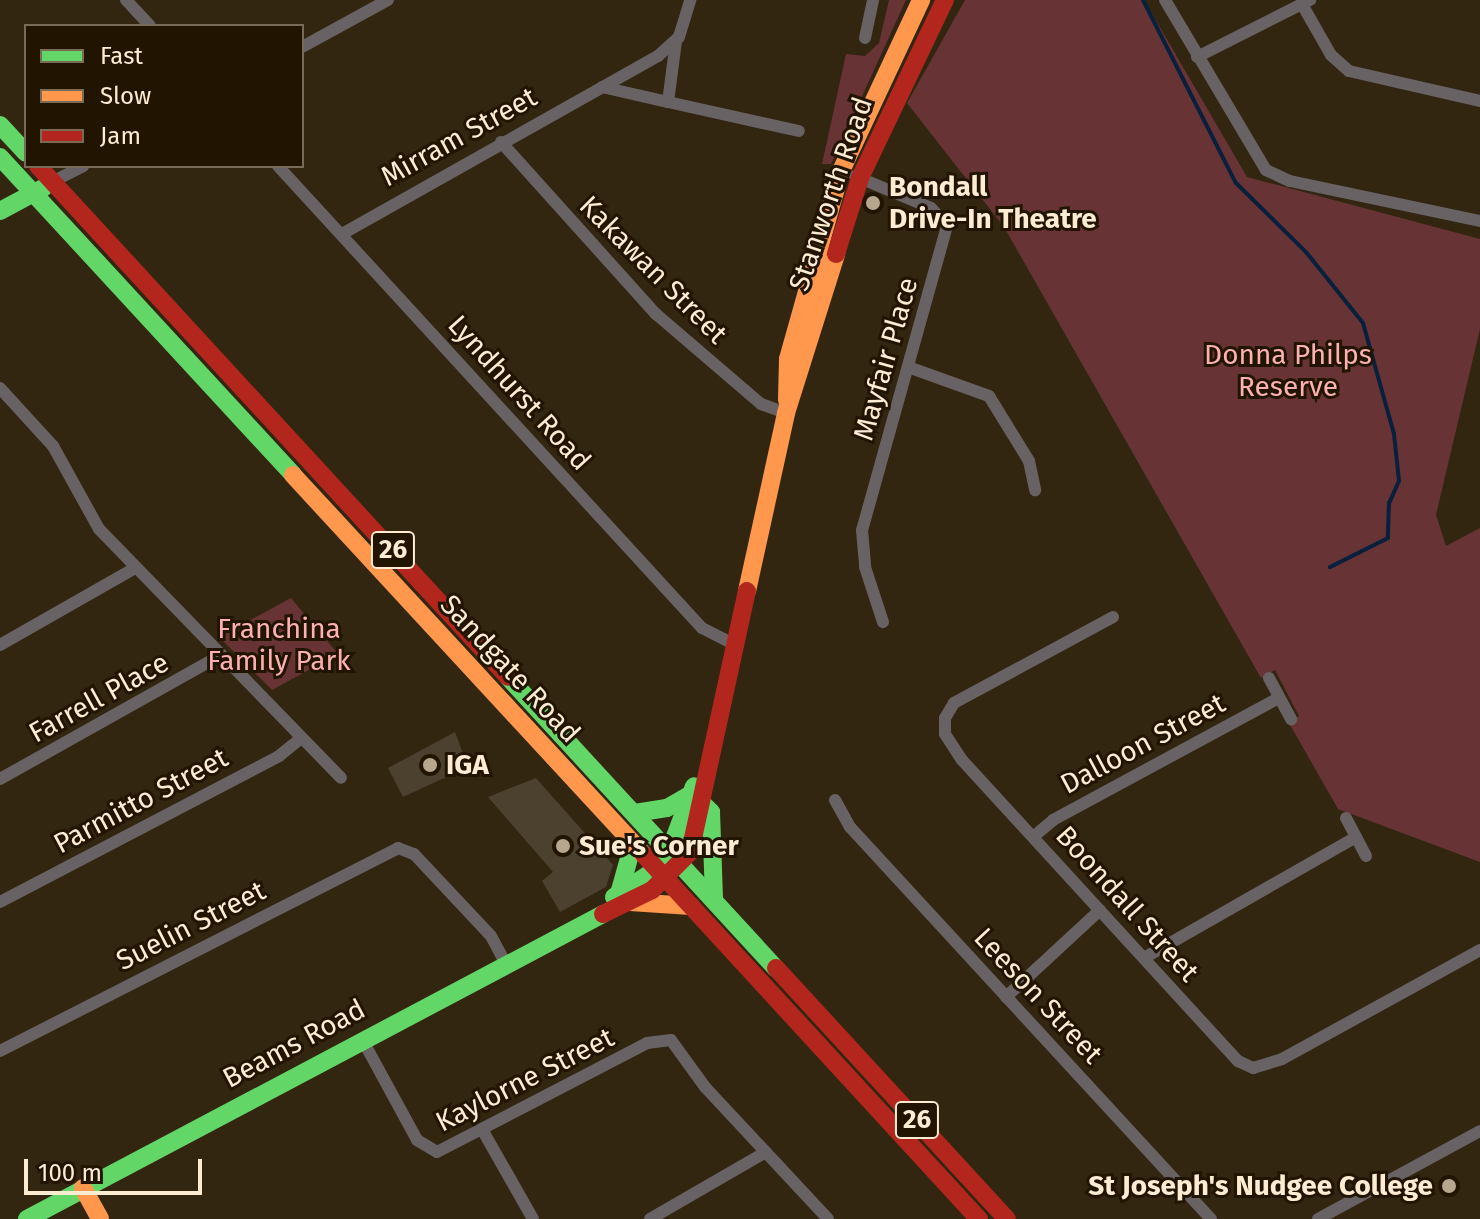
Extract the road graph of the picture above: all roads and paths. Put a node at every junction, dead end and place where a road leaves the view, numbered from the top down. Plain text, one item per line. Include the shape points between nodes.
1 (126, 0) edge
2 (388, 0) edge
3 (690, 0) edge
4 (873, 0) edge
5 (921, 0) edge
6 (945, 0) edge
7 (1165, 0) edge
8 (1306, 3) edge
9 (148, 24) edge
10 (865, 38) dead end
11 (676, 41) junction
12 (304, 46) edge
13 (1197, 57) junction
14 (602, 87) junction
15 (1480, 101) edge
16 (668, 102) junction
17 (0, 125) edge
18 (799, 131) dead end
19 (501, 142) junction
20 (24, 151) edge
21 (0, 157) edge
22 (40, 168) edge
23 (79, 168) edge
24 (280, 168) edge
25 (841, 171) junction
26 (860, 178) junction
27 (52, 182) junction
28 (34, 193) junction
29 (0, 211) edge
30 (1480, 221) edge
31 (342, 234) junction
32 (908, 367) junction
33 (0, 389) edge
34 (786, 413) junction
35 (1035, 490) dead end
36 (135, 568) junction
37 (1113, 617) dead end
38 (883, 622) dead end
39 (732, 643) junction
40 (0, 645) edge
41 (219, 656) junction
42 (1269, 678) dead end
43 (1279, 698) junction
44 (1291, 719) dead end
45 (301, 738) junction
46 (341, 778) dead end
47 (0, 779) edge
48 (696, 798) junction
49 (835, 800) dead end
50 (635, 813) junction
51 (1346, 818) dead end
52 (1033, 837) junction
53 (1356, 837) junction
54 (633, 844) junction
55 (676, 856) junction
56 (1366, 856) dead end
57 (661, 874) junction
58 (624, 898) junction
59 (714, 898) junction
60 (0, 902) edge
61 (691, 906) junction
62 (1100, 910) junction
63 (1480, 950) edge
64 (1144, 958) junction
65 (505, 962) junction
66 (1006, 997) junction
67 (362, 1039) junction
68 (0, 1051) edge
69 (483, 1131) junction
70 (1480, 1131) edge
71 (766, 1152) junction
72 (83, 1188) junction
73 (27, 1219) edge
74 (100, 1219) edge
75 (533, 1219) edge
76 (650, 1219) edge
77 (828, 1219) edge
78 (979, 1219) edge
79 (1007, 1219) edge
80 (1211, 1219) edge
81 (1318, 1219) edge

1 - 9 street
2 - 12 street
3 - 11 street
4 - 10 street
5 - 25 main road, Stanworth Road
6 - 26 main road, Stanworth Road
7 - 13 street
8 - 13 street via 1283,9
8 - 15 street via 1342,68
11 - 14 street, Mirram Street
11 - 16 street
13 - 30 street via 1253,158 1272,174
14 - 16 street
14 - 19 street, Mirram Street
16 - 18 street
17 - 20 main road
19 - 31 street, Mirram Street
19 - 34 street, Kakawan Street via 656,314 761,404
21 - 28 main road, Sandgate Road / 26
22 - 27 main road, Sandgate Road / 26
23 - 27 street
24 - 31 street, Lyndhurst Road
25 - 26 street, Mayfair Place
25 - 34 main road, Stanworth Road via 788,359
26 - 32 street, Mayfair Place via 931,208 947,226
26 - 34 main road, Stanworth Road
27 - 28 main road
27 - 50 main road, Sandgate Road / 26
28 - 29 main road
28 - 54 main road, Sandgate Road / 26
31 - 39 street, Lyndhurst Road via 702,628
32 - 35 street via 989,396 1029,461
32 - 38 street, Mayfair Place via 862,530 865,567
33 - 36 street via 53,446 86,512
34 - 39 main road, Stanworth Road
36 - 40 street
36 - 41 street
37 - 52 street, Boondall Street via 954,703 945,718 953,750
39 - 48 main road, Stanworth Road
41 - 45 street
41 - 47 street, Farrell Place
42 - 43 street
43 - 44 street
43 - 52 street, Dalloon Street via 1053,820
45 - 46 street
45 - 60 street, Parmitto Street via 279,756
48 - 50 main road
48 - 55 main road, Stanworth Road via 693,846
48 - 59 main road via 711,812
49 - 66 street, Leeson Street via 850,827
50 - 55 main road, Sandgate Road / 26
51 - 53 street
52 - 62 street, Boondall Street
53 - 56 street
53 - 64 street
54 - 57 main road, Sandgate Road / 26
54 - 58 main road
55 - 57 main road, Stanworth Road
55 - 59 main road, Sandgate Road / 26
57 - 58 main road, Beams Road
57 - 61 main road, Sandgate Road / 26
58 - 61 main road
58 - 65 main road, Beams Road
59 - 79 main road, Sandgate Road / 26
61 - 78 main road, Sandgate Road / 26
62 - 64 street, Boondall Street
62 - 66 street
63 - 64 street, Boondall Street via 1282,1059 1253,1068 1233,1056
65 - 67 main road, Beams Road
65 - 68 street, Suelin Street via 491,936 404,848
66 - 80 street, Leeson Street
67 - 69 street, Kaylorne Street via 423,1148 441,1152
67 - 72 main road, Beams Road
69 - 71 street, Kaylorne Street via 647,1043 676,1042 705,1087
69 - 75 street
70 - 81 street
71 - 76 street
71 - 77 street
72 - 73 main road, Beams Road
72 - 74 main road

